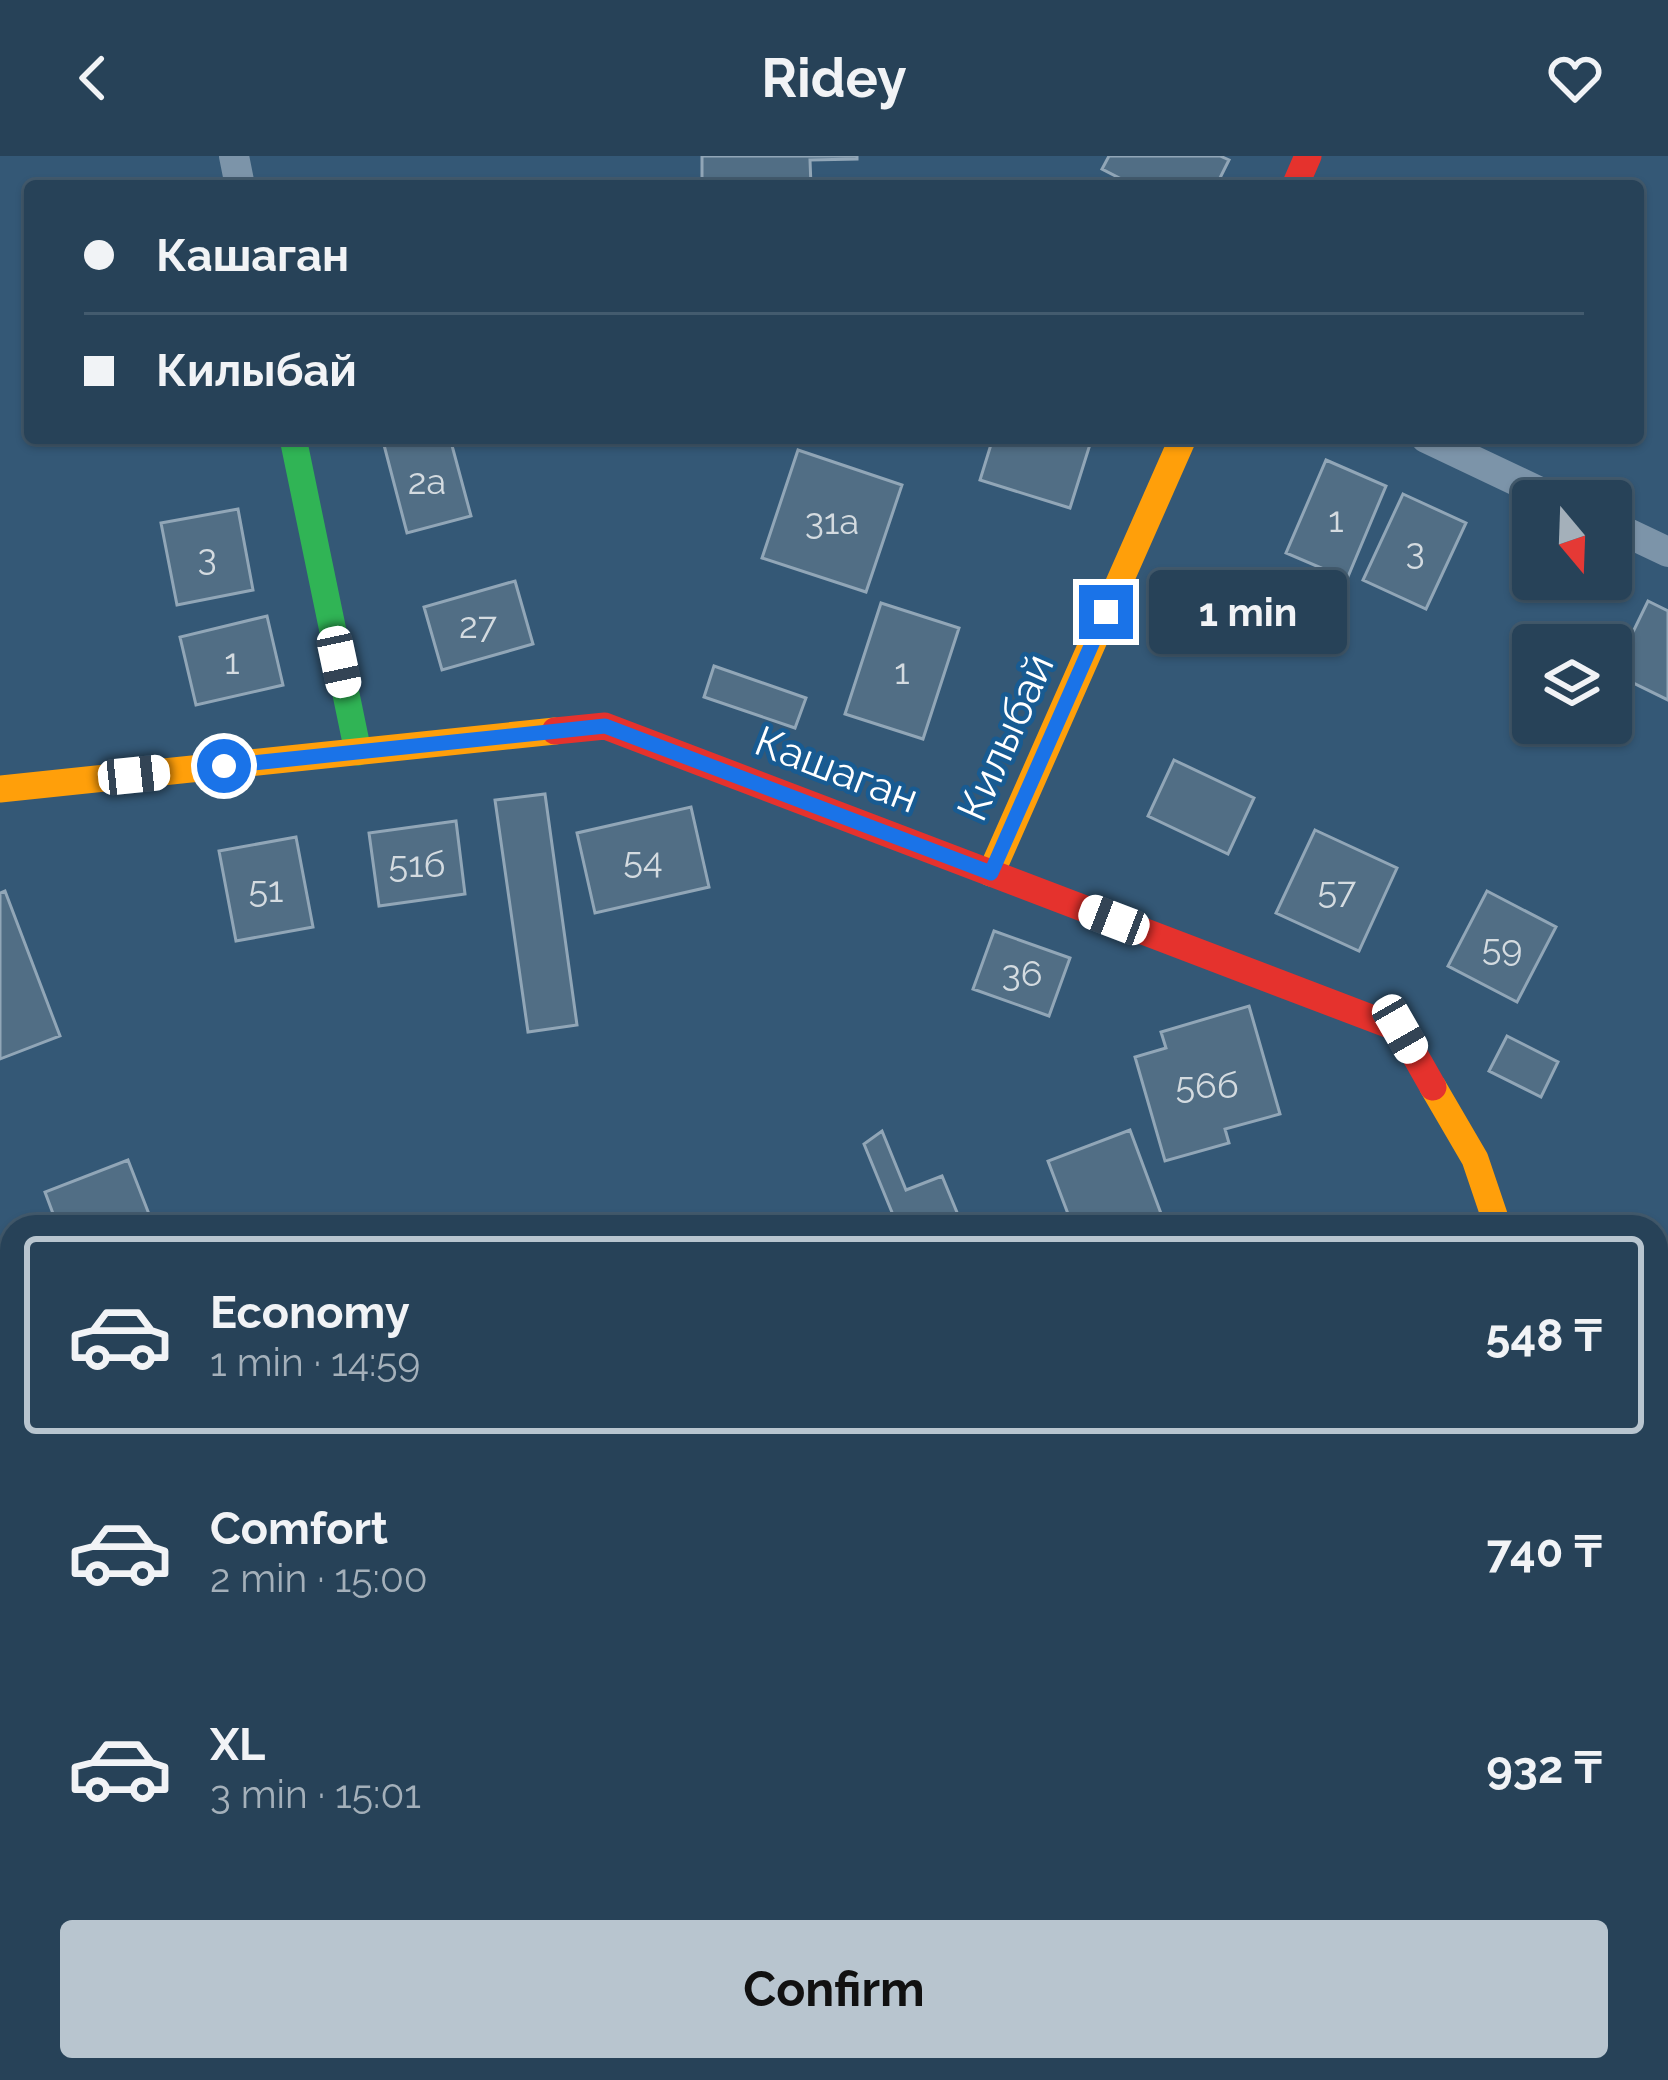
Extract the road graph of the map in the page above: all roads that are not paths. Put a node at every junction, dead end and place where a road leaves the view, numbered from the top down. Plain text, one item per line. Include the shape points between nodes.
1 (294, 444) edge
2 (1180, 444) edge
3 (1439, 444) edge
4 (1515, 480) edge
5 (1632, 536) edge
6 (1668, 552) edge
7 (358, 752) junction
8 (0, 789) edge
9 (991, 873) junction
10 (1494, 1215) edge

1 - 7 street
2 - 9 street, Килыбай
3 - 4 street
5 - 6 street
7 - 8 street, Кашаган
7 - 9 street, Кашаган via 605,726
9 - 10 street, Кашаган via 1400,1029 1475,1159

